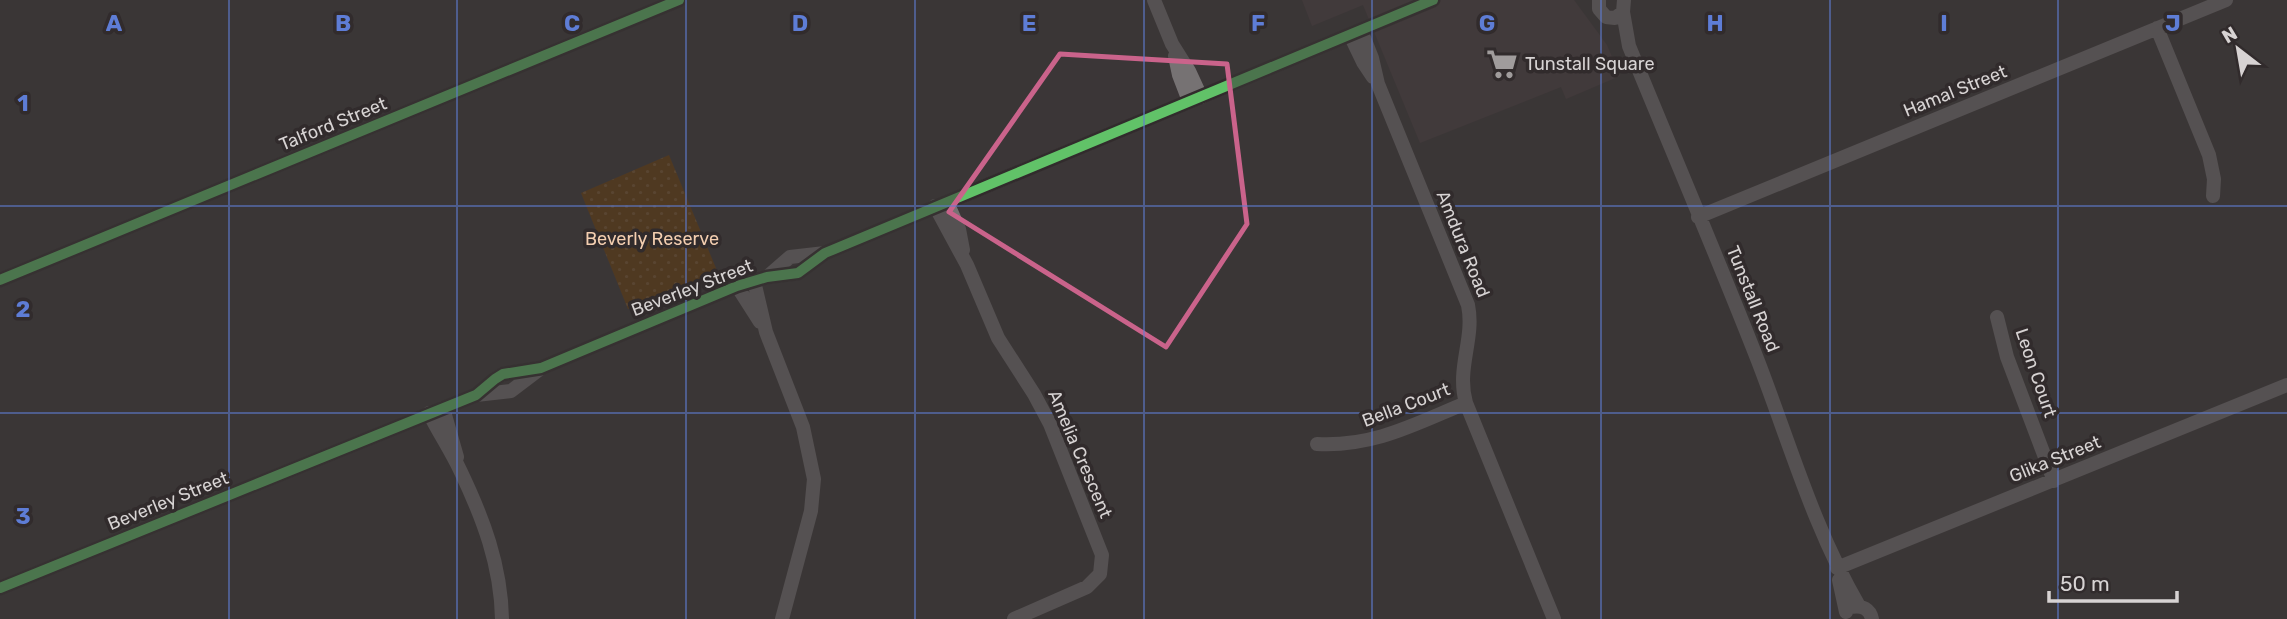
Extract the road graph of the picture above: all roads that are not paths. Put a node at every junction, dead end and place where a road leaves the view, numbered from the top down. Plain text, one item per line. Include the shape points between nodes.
1 (679, 0) edge
2 (1154, 0) edge
3 (1433, 0) edge
4 (1599, 0) edge
5 (1637, 0) edge
6 (2226, 0) edge
7 (1624, 7) edge
8 (1606, 17) junction
9 (2157, 28) junction
10 (1356, 32) junction
11 (1629, 46) junction
12 (1195, 99) junction
13 (2213, 196) dead end
14 (941, 204) junction
15 (1699, 217) junction
16 (760, 279) junction
17 (0, 280) edge
18 (737, 286) junction
19 (1997, 317) dead end
20 (766, 332) junction
21 (2287, 385) edge
22 (1466, 403) junction
23 (436, 411) junction
24 (1317, 444) dead end
25 (2054, 481) junction
26 (1837, 568) junction
27 (0, 588) edge
28 (1850, 612) edge
29 (502, 619) edge
30 (782, 619) edge
31 (1014, 619) edge
32 (1554, 619) edge
33 (1872, 619) edge

1 - 17 street, Talford Street
2 - 12 street via 1189,71
3 - 10 street, Beverley Street
4 - 8 street, Tunstall Road
5 - 7 street
6 - 9 street, Hamal Street
7 - 8 street via 1615,18
7 - 11 street, Tunstall Road
8 - 11 street, Tunstall Road
9 - 13 street via 2208,155
9 - 15 street, Hamal Street
10 - 12 street, Beverley Street
10 - 22 street, Amdura Road via 1363,62 1378,85 1468,305 1462,382
11 - 15 street, Tunstall Road
12 - 14 street, Beverley Street
14 - 16 street, Beverley Street via 825,253 798,273
14 - 31 street, Amelia Crescent via 998,338 1050,424 1102,555 1100,574 1087,587
15 - 26 street, Tunstall Road
16 - 18 street, Beverley Street
16 - 20 street
18 - 20 street
18 - 23 street, Beverley Street via 541,368 511,391 476,395
19 - 25 street, Leon Court via 2007,357
20 - 30 street via 803,427 814,479 811,511
21 - 25 street, Glika Street
22 - 24 street, Bella Court via 1379,439
22 - 32 street, Amdura Road
23 - 27 street, Beverley Street
23 - 29 street via 496,563
25 - 26 street, Glika Street
26 - 28 street, Tunstall Road
28 - 33 street via 1869,611

